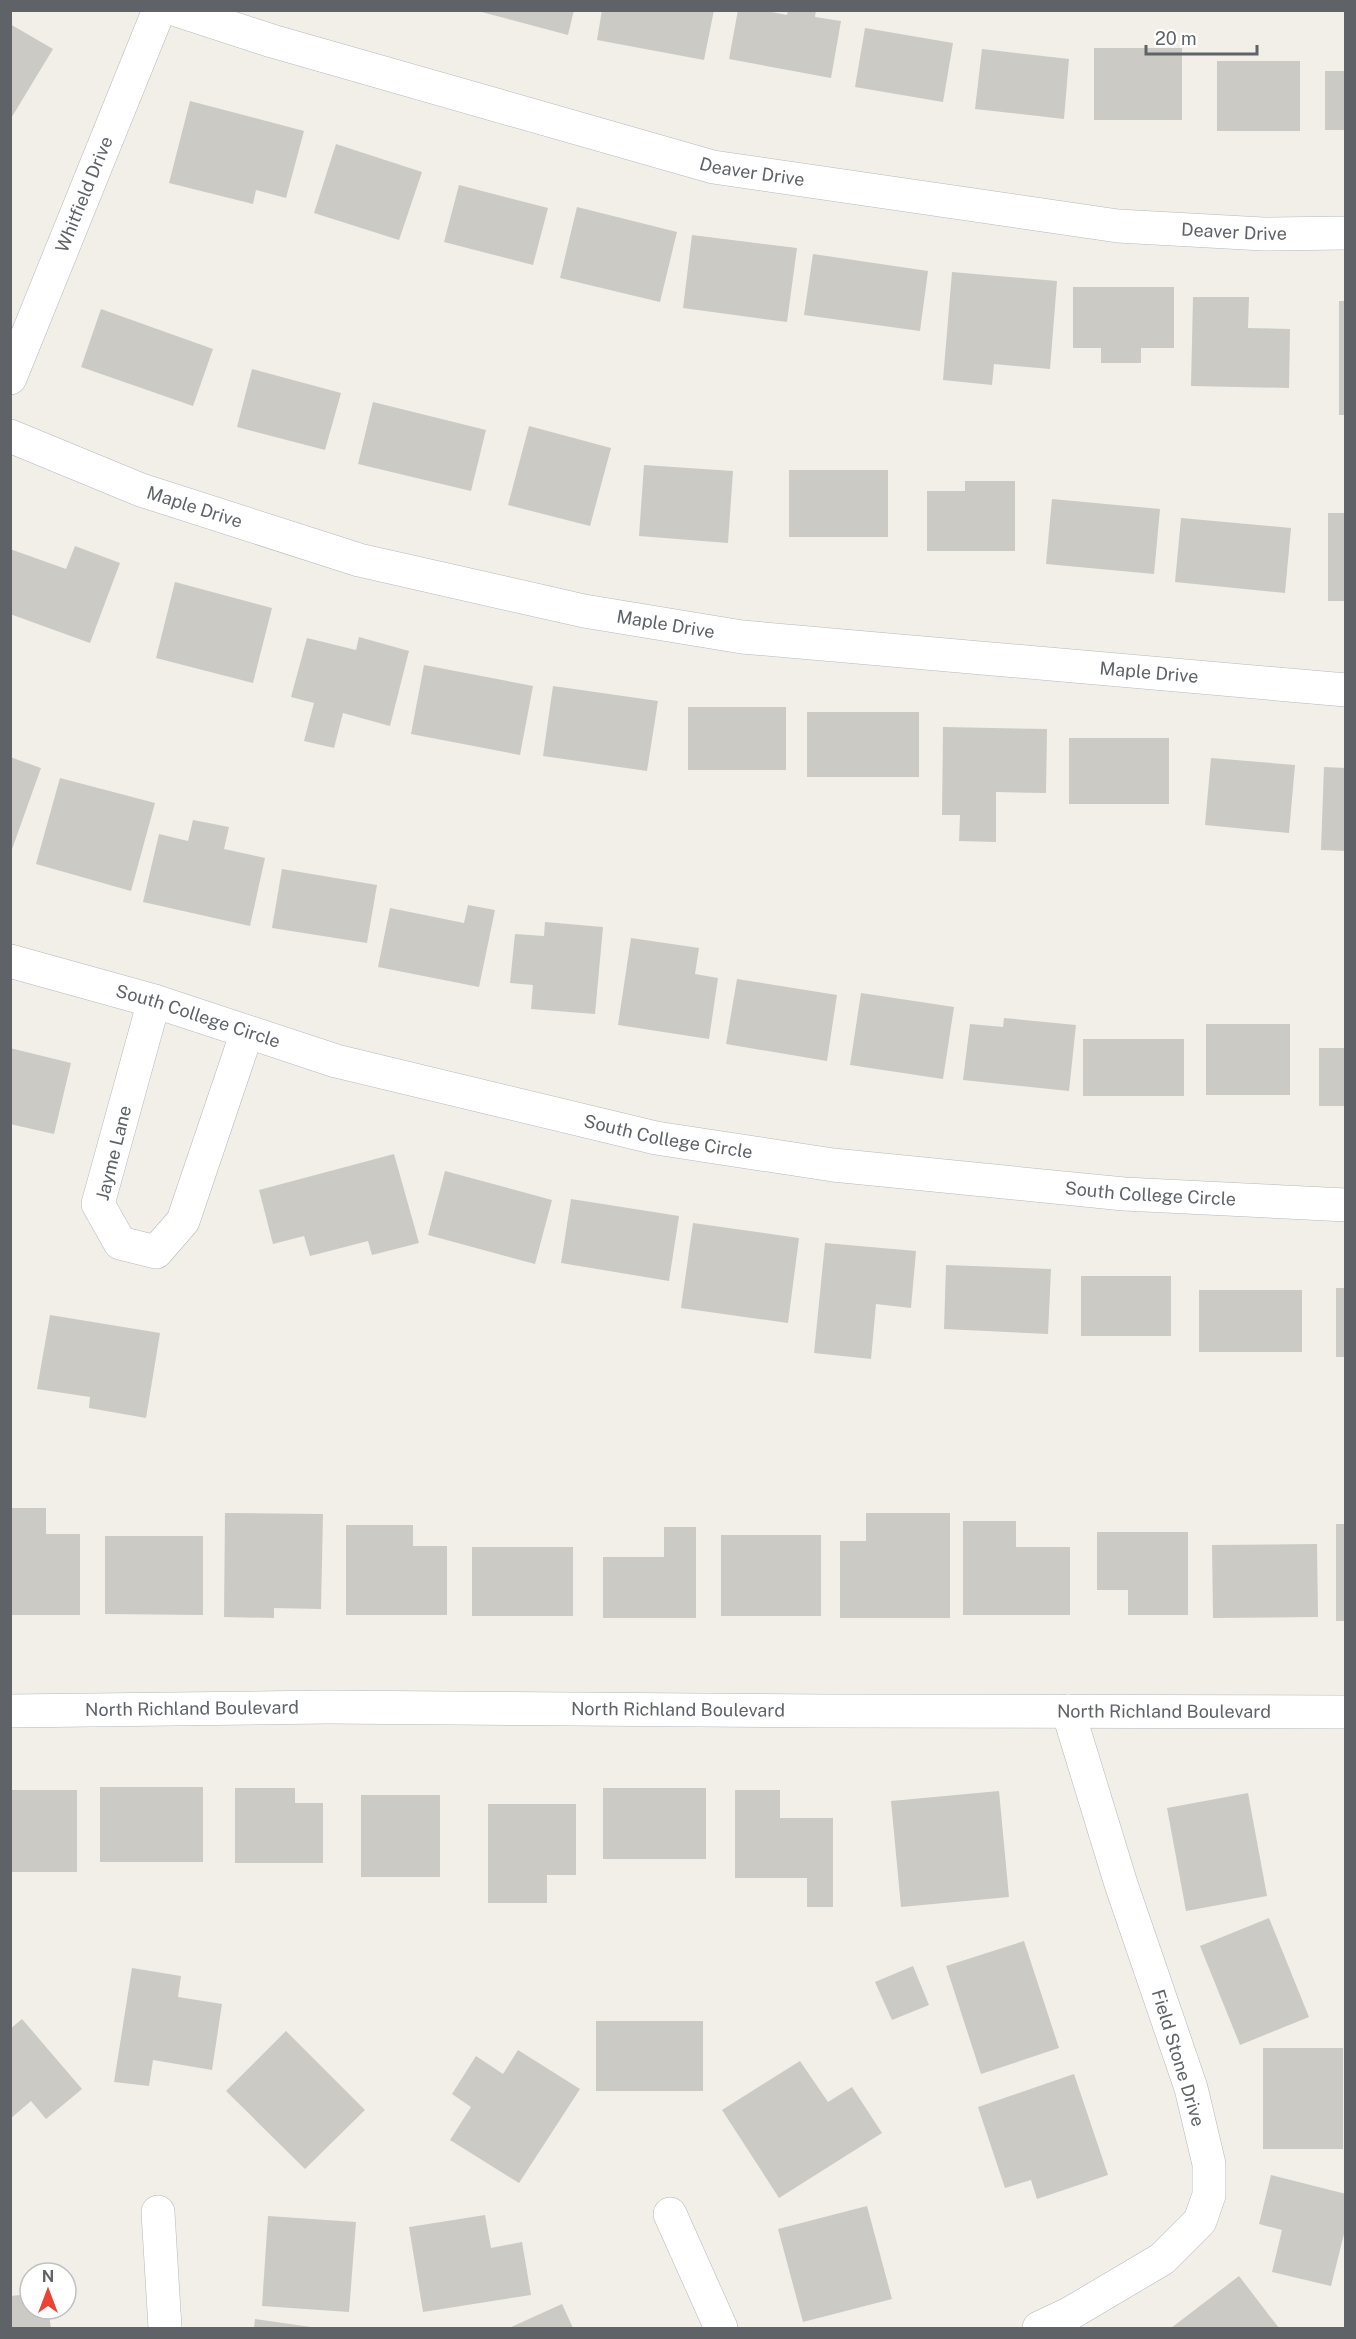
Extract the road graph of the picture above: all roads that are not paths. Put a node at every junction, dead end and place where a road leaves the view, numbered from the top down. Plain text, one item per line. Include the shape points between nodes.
1 (159, 10) edge
2 (177, 10) edge
3 (1346, 233) edge
4 (10, 378) edge
5 (10, 436) edge
6 (1346, 690) edge
7 (10, 961) edge
8 (154, 1001) junction
9 (247, 1032) junction
10 (1346, 1205) edge
11 (10, 1711) edge
12 (1068, 1711) junction
13 (1346, 1712) edge
14 (158, 2212) dead end
15 (670, 2214) dead end
16 (165, 2328) edge
17 (721, 2328) edge
18 (1039, 2328) edge

1 - 4 street, Whitfield Drive
2 - 3 street, Deaver Drive via 272,41 713,167 1118,226 1263,234
5 - 6 street, Maple Drive via 141,490 359,560 584,611 742,637
7 - 8 street, South College Circle
8 - 9 street, South College Circle
8 - 9 street, Jayme Lane via 98,1204 120,1243 156,1252 183,1221
9 - 10 street, South College Circle via 336,1061 656,1138 833,1165 1124,1194
11 - 12 street, North Richland Boulevard via 327,1707
12 - 13 street, North Richland Boulevard
12 - 18 street, Field Stone Drive via 1121,1884 1191,2088 1209,2163 1209,2195 1200,2221 1162,2259
14 - 16 street
15 - 17 street

